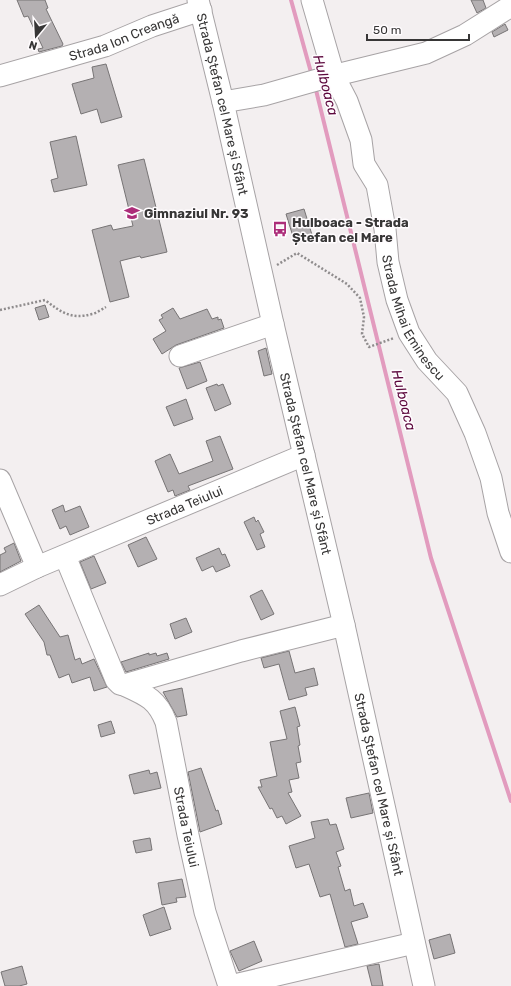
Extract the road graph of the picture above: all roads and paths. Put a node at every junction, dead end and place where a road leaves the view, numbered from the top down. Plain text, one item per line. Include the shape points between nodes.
1 (312, 0) edge
2 (199, 5) edge
3 (511, 6) edge
4 (0, 76) edge
5 (329, 77) junction
6 (223, 102) junction
7 (262, 274) junction
8 (106, 307) dead end
9 (0, 310) edge
10 (273, 324) junction
11 (388, 340) dead end
12 (180, 356) dead end
13 (304, 455) junction
14 (0, 480) edge
15 (511, 552) edge
16 (65, 556) junction
17 (37, 568) junction
18 (0, 585) edge
19 (344, 625) junction
20 (124, 685) junction
21 (414, 943) junction
22 (230, 986) edge
23 (424, 986) edge

1 - 5 street, Strada Mihai Eminescu
2 - 4 street, Strada Ion Creangă via 105,46
2 - 6 street, Strada Ștefan cel Mare și Sfânt
3 - 5 street via 426,54
5 - 6 street via 264,95
5 - 15 street, Strada Mihai Eminescu via 347,102 361,140 364,164 378,185 388,262 397,300 410,333 427,361 457,393 491,478 498,513
6 - 7 street, Strada Ștefan cel Mare și Sfânt
7 - 10 street, Strada Ștefan cel Mare și Sfânt
7 - 11 path via 297,253 347,284 360,298 364,317 362,334 369,346
8 - 9 path via 93,314 74,317 62,313 45,300
10 - 12 street
10 - 13 street, Strada Ștefan cel Mare și Sfânt
13 - 16 street, Strada Teiului
13 - 19 street, Strada Ștefan cel Mare și Sfânt
14 - 17 street
16 - 17 street, Strada Teiului
16 - 20 street, Strada Teiului via 116,680
17 - 18 street, Strada Teiului
19 - 20 street via 241,651
19 - 21 street, Strada Ștefan cel Mare și Sfânt
20 - 22 street, Strada Teiului via 155,702 166,722 205,912
21 - 22 street
21 - 23 street, Strada Ștefan cel Mare și Sfânt

